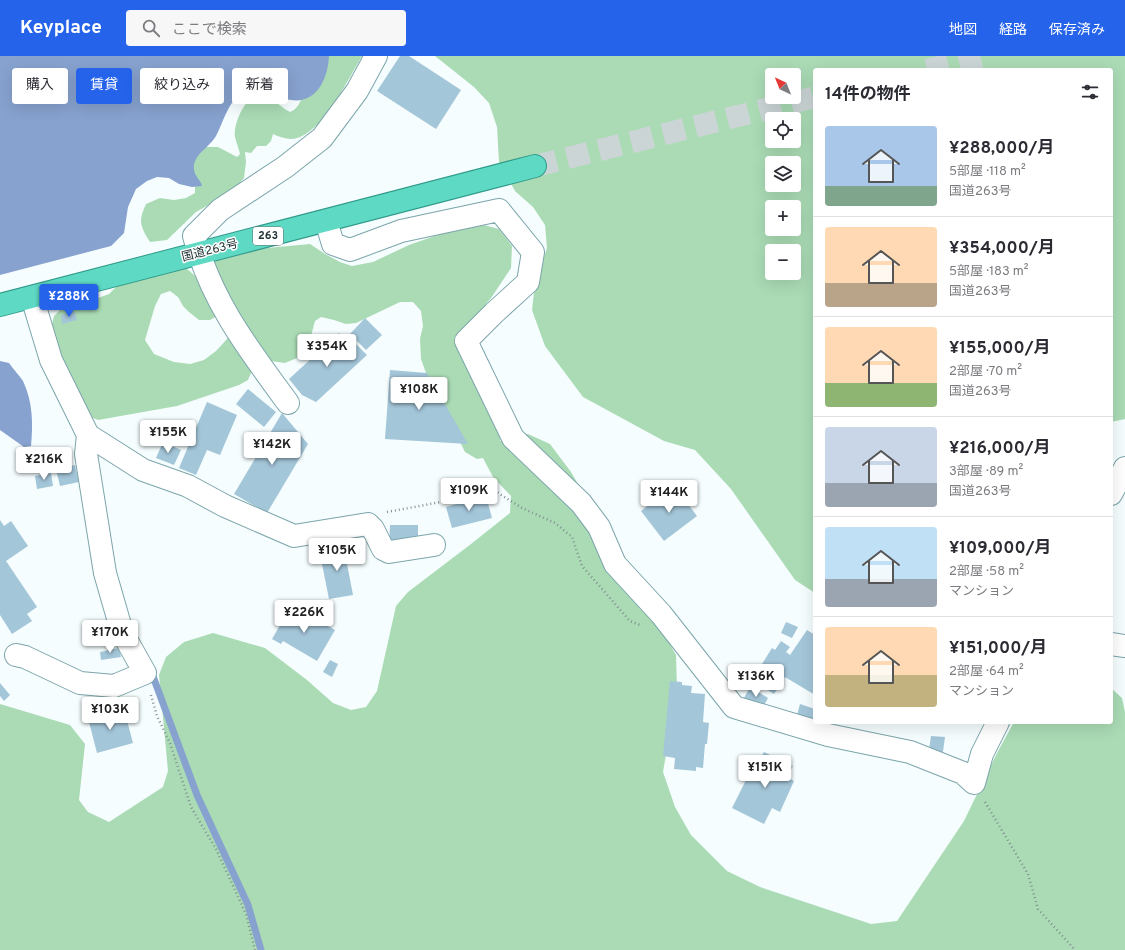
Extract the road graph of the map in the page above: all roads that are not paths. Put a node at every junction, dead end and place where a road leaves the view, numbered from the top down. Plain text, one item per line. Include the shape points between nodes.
1 (376, 56) edge
2 (535, 166) tunnel mouth
3 (326, 221) junction
4 (198, 253) junction
5 (32, 297) junction
6 (0, 305) edge
7 (288, 403) dead end
8 (88, 435) junction
9 (1125, 468) edge
10 (1113, 490) edge
11 (434, 545) dead end
12 (1113, 644) edge
13 (1125, 646) edge
14 (16, 655) dead end
15 (997, 724) edge

1 - 4 street via 357,91 322,138 286,167 220,210 194,236
2 - 3 highway, 国道263号 / 263
3 - 4 highway, 国道263号 / 263
3 - 15 street via 333,244 350,250 401,232 499,210 533,252 528,282 466,341 513,438 581,503 599,527 615,564 661,614 734,707 828,736 910,752 963,773 974,783 982,754
4 - 5 highway, 国道263号 / 263
4 - 7 street via 226,314
5 - 6 highway, 国道263号 / 263
5 - 8 street via 51,360
8 - 11 street via 143,470 188,486 225,506 294,536 368,524 382,549 389,552
8 - 14 street via 86,454 105,573 122,632 145,673 114,686 80,683 26,657
9 - 10 street
12 - 13 street

